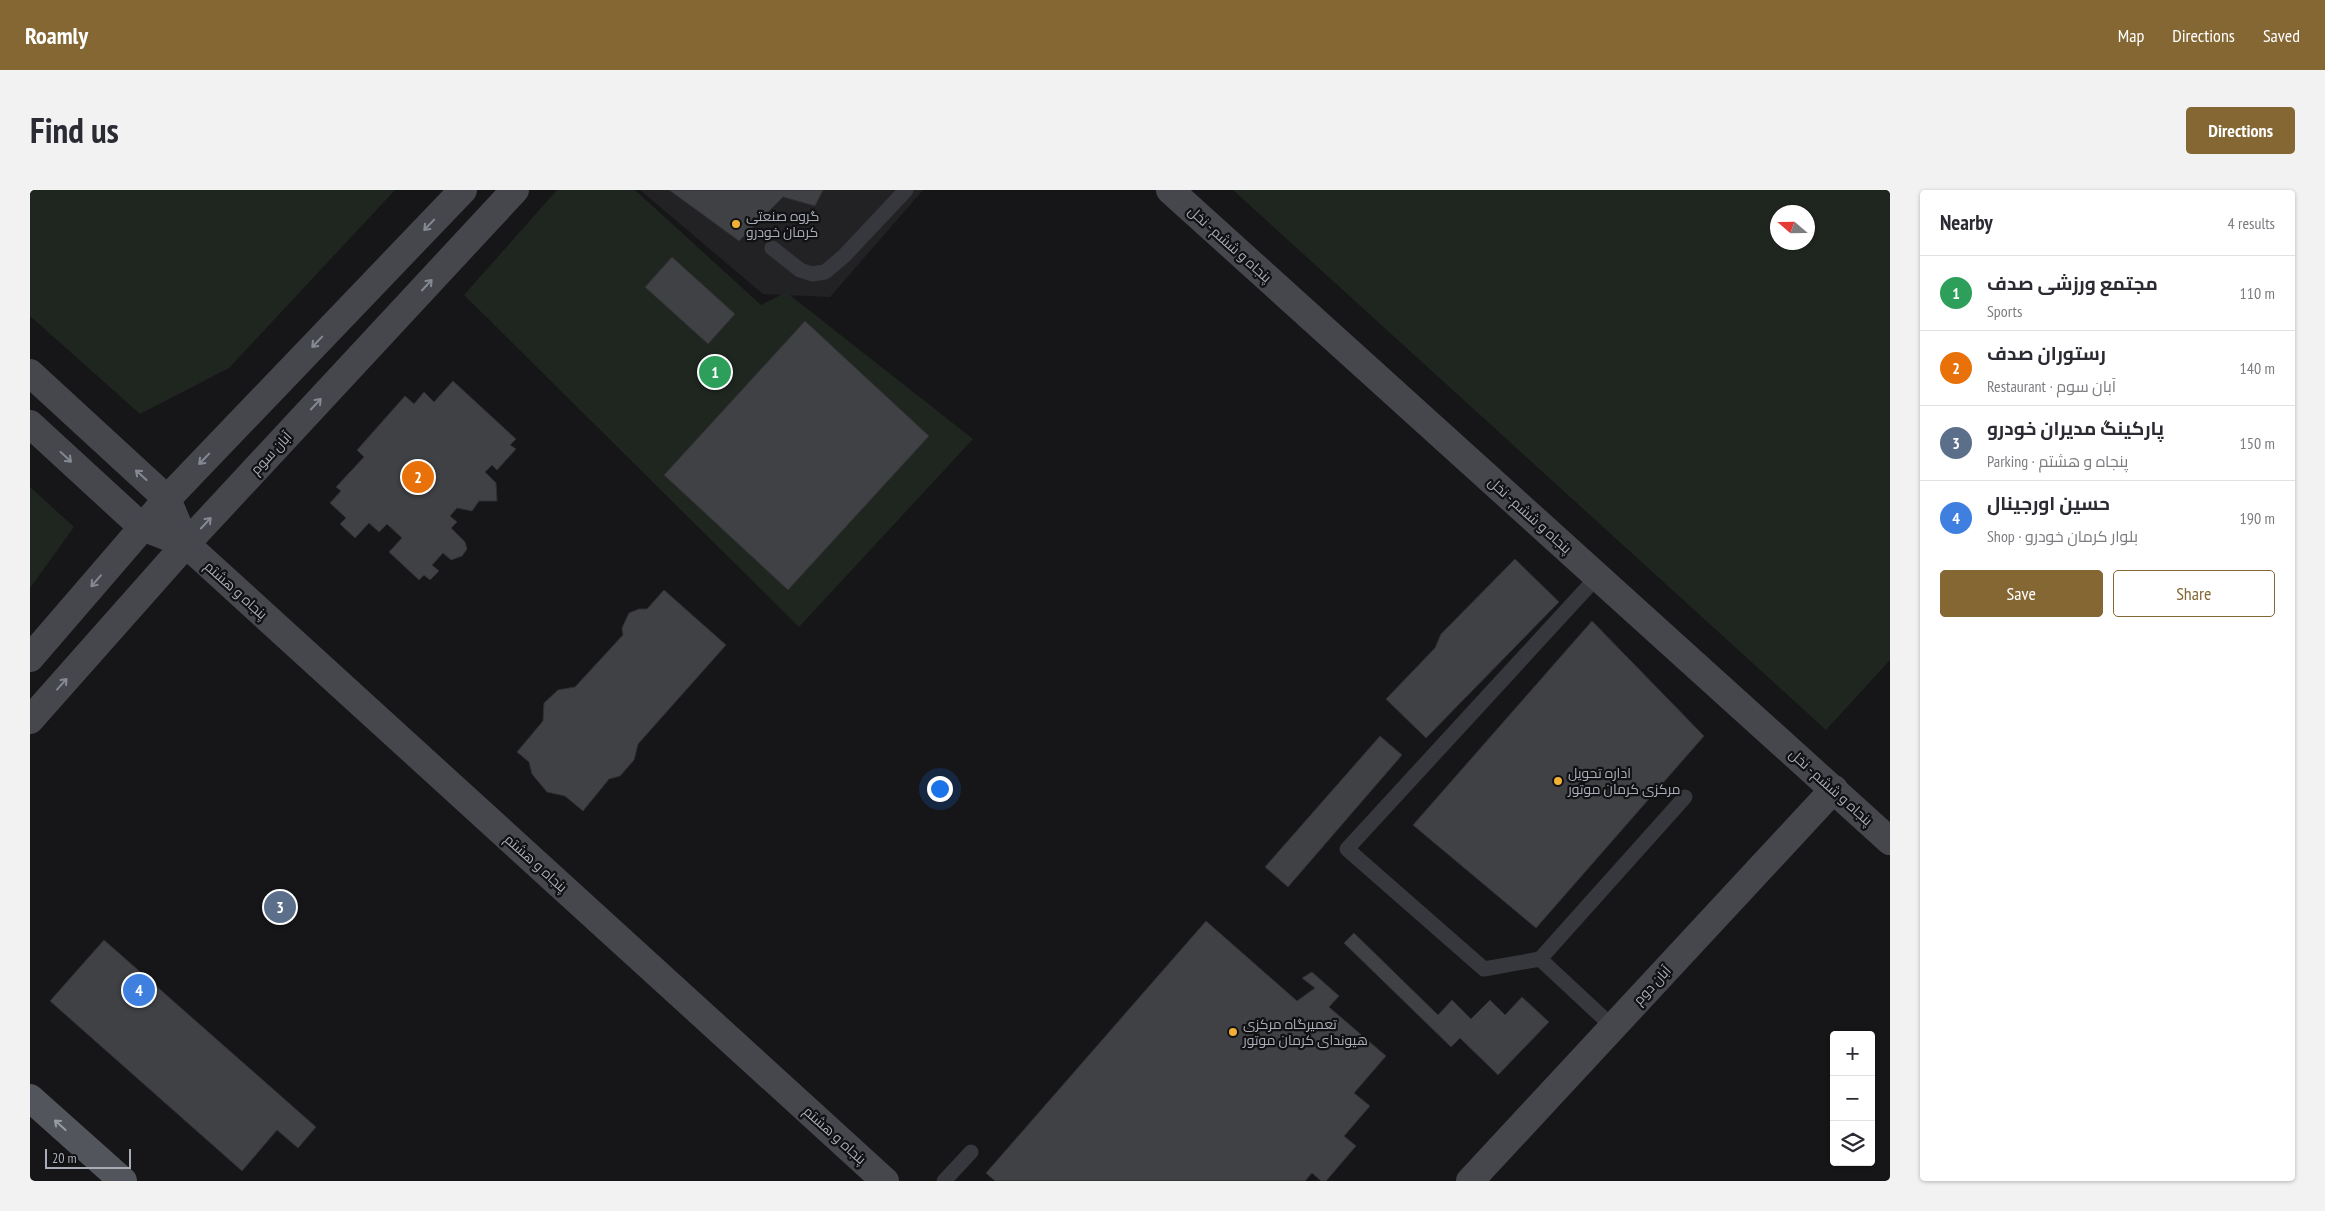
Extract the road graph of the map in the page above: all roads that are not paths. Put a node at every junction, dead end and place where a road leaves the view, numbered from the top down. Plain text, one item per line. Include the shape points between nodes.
1 (463, 190) edge
2 (515, 190) edge
3 (906, 190) edge
4 (1170, 190) edge
5 (772, 248) dead end
6 (30, 374) edge
7 (30, 424) edge
8 (167, 499) junction
9 (142, 528) junction
10 (186, 544) junction
11 (1598, 576) junction
12 (30, 658) edge
13 (30, 720) edge
14 (1834, 789) junction
15 (1685, 797) dead end
16 (1890, 841) edge
17 (1540, 959) junction
18 (1613, 1027) junction
19 (30, 1098) edge
20 (971, 1152) dead end
21 (123, 1181) edge
22 (885, 1181) edge
23 (944, 1181) edge
24 (1470, 1181) edge

1 -> 8 street
10 -> 2 street, آبان سوم
3 - 5 lane via 826,272 812,274 800,270
4 - 11 street, پنجاه و ششم - نخل
8 -> 6 street, پنجاه و هشتم
7 -> 9 street, پنجاه و هشتم
8 - 9 street
8 - 10 street, پنجاه و هشتم
9 - 10 street, پنجاه و هشتم
9 -> 12 street
13 -> 10 street, آبان سوم
10 - 22 street, پنجاه و هشتم
11 - 14 street, پنجاه و ششم - نخل
11 - 17 lane via 1347,848 1484,969
14 - 16 street, پنجاه و ششم - نخل
14 - 18 street, آبان دوم
15 - 17 lane
17 - 18 lane
18 - 24 street, آبان دوم
21 -> 19 main road
20 - 23 lane

